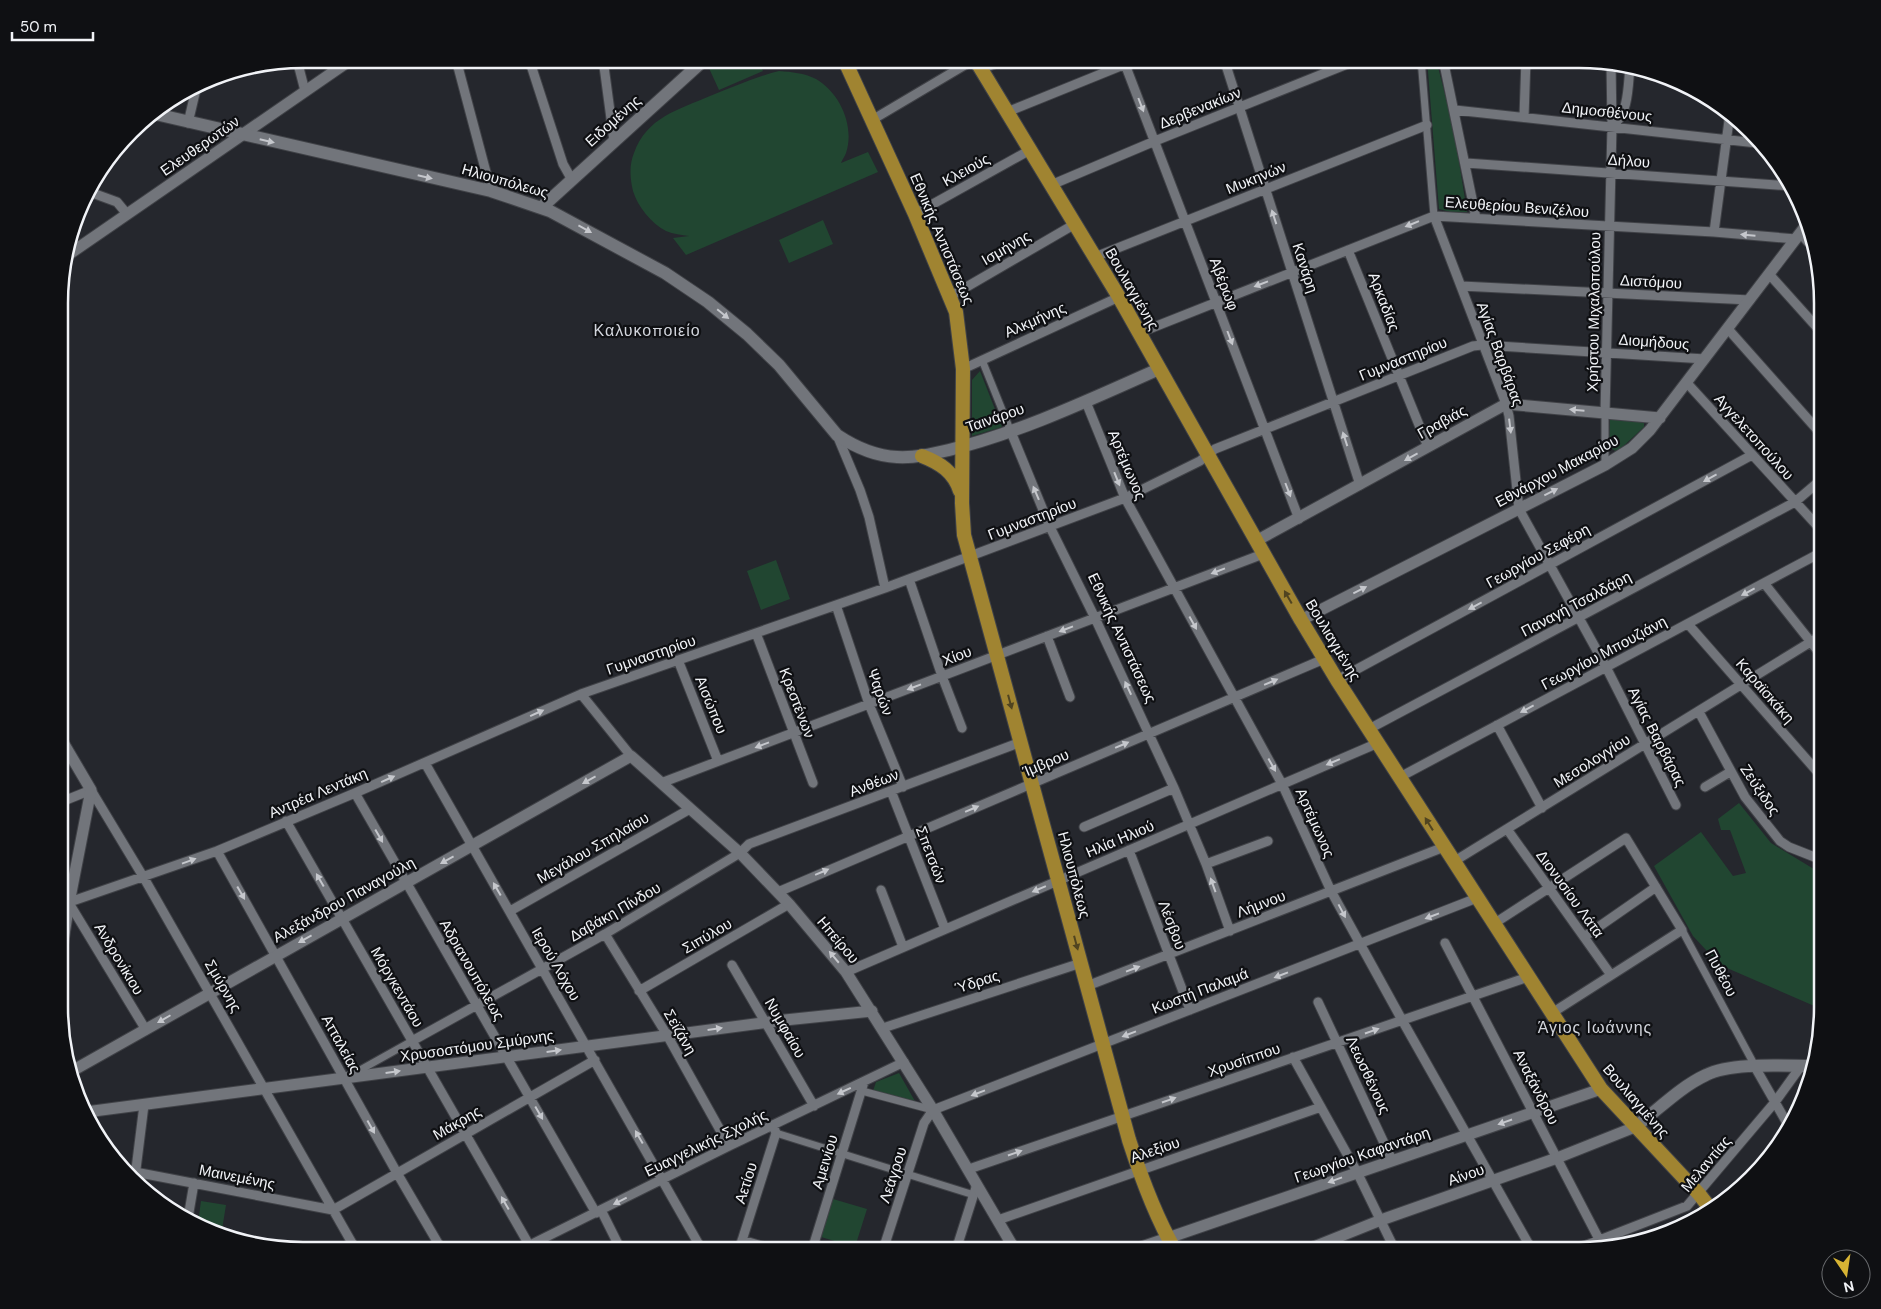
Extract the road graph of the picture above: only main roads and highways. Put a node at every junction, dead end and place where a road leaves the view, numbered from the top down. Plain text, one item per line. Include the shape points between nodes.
1 (695, 68) edge
2 (848, 68) edge
3 (981, 68) edge
4 (160, 115) edge
5 (542, 207) junction
6 (1159, 369) junction
7 (837, 435) joint
8 (963, 446) junction
9 (922, 456) junction
10 (962, 503) junction
11 (1805, 1066) edge
12 (1635, 1127) junction
13 (1706, 1204) edge
14 (1171, 1242) edge

1 - 5 main road, Ειδομένης
2 - 8 main road, Εθνικής Αντιστάσεως via 956,312 963,368
3 - 6 main road, Βουλιαγμένης
4 -> 5 main road, Ηλιουπόλεως via 490,191
5 -> 7 main road, Ηλιουπόλεως via 665,273 708,302 779,365
6 - 8 main road, Ταινάρου via 1011,432
12 -> 6 main road, Βουλιαγμένης via 1601,1089 1337,680
7 - 9 main road, Ταινάρου via 875,454
8 - 9 main road, Ταινάρου
8 - 10 main road, Εθνικής Αντιστάσεως
9 - 10 main road via 944,467 954,477
10 -> 14 main road, Ηλιουπόλεως via 964,535 1123,1116 1139,1170
11 - 12 main road via 1755,1066 1707,1074
12 - 13 main road, Βουλιαγμένης

